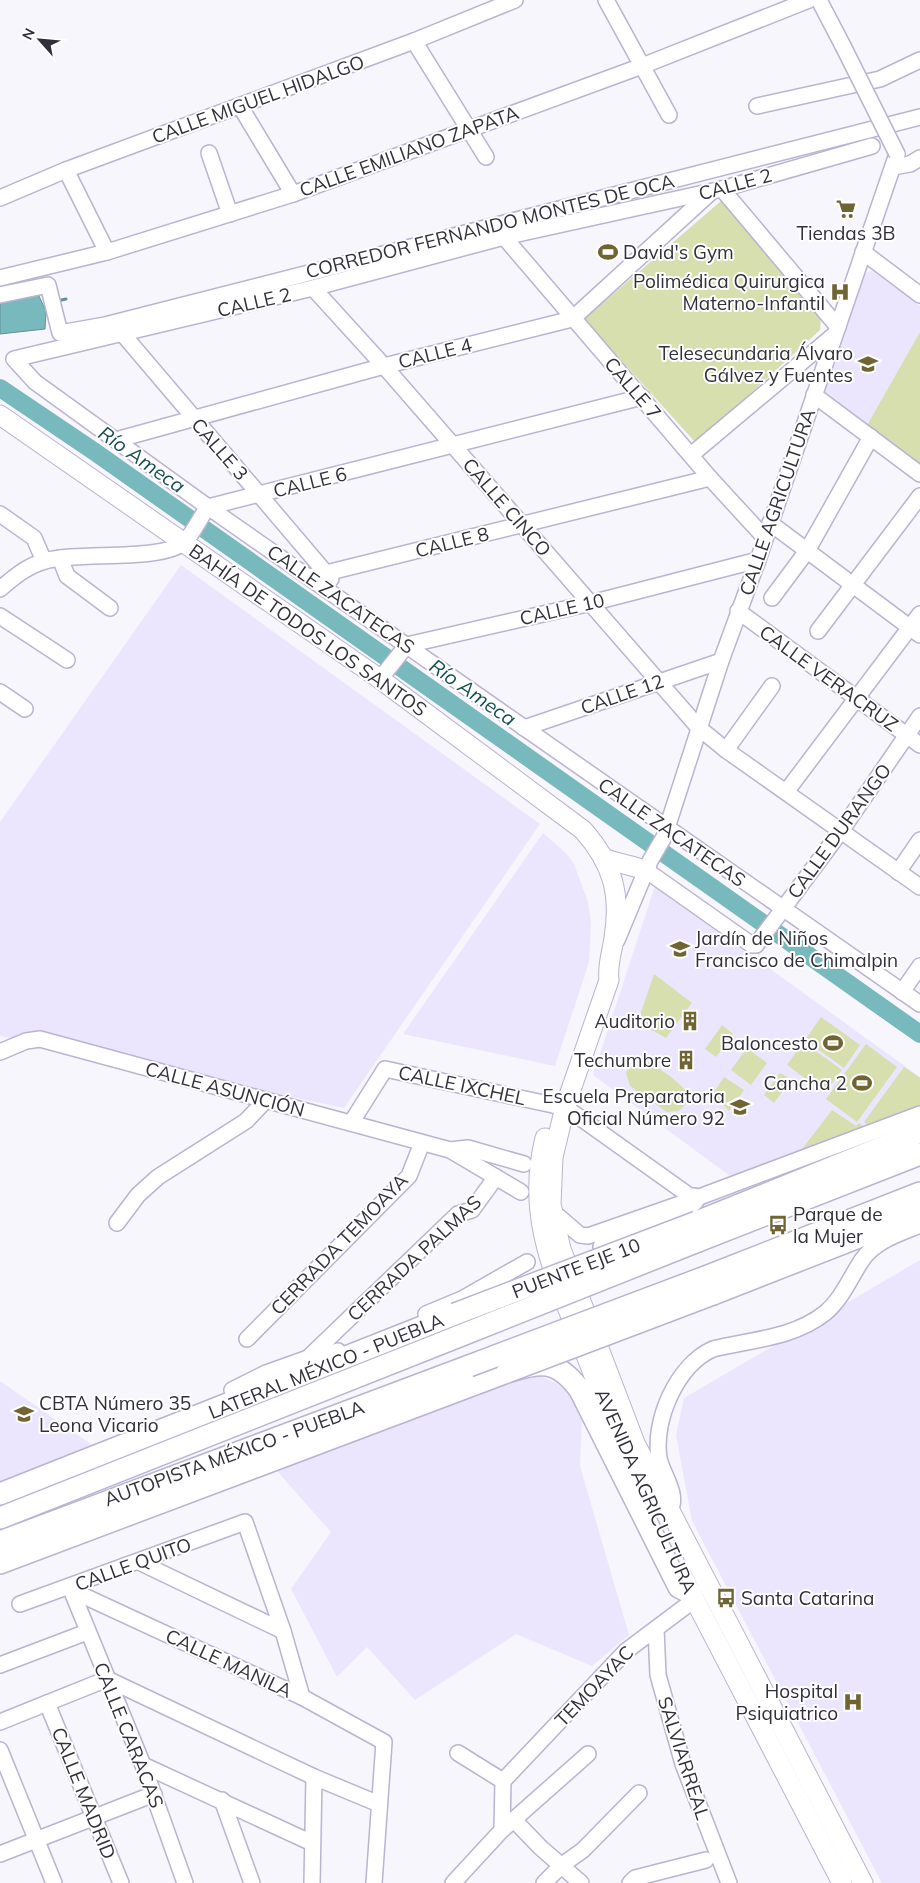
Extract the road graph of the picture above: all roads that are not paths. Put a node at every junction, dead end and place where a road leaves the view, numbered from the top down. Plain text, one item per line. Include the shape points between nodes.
1 (515, 0) edge
2 (606, 0) edge
3 (809, 0) edge
4 (819, 0) edge
5 (414, 41) junction
6 (920, 60) edge
7 (642, 66) junction
8 (920, 69) edge
9 (880, 79) junction
10 (240, 106) junction
11 (756, 106) dead end
12 (669, 115) dead end
13 (920, 117) edge
14 (469, 128) junction
15 (872, 146) dead end
16 (209, 153) dead end
17 (486, 157) dead end
18 (895, 160) junction
19 (917, 166) edge
20 (66, 170) junction
21 (717, 190) junction
22 (293, 194) junction
23 (0, 198) edge
24 (230, 214) junction
25 (504, 237) junction
26 (107, 252) junction
27 (863, 252) junction
28 (0, 278) edge
29 (313, 288) junction
30 (0, 295) edge
31 (920, 295) edge
32 (572, 319) junction
33 (90, 327) junction
34 (836, 331) junction
35 (121, 332) junction
36 (105, 336) junction
37 (14, 359) joint
38 (384, 366) junction
39 (814, 395) junction
40 (642, 397) junction
41 (0, 414) edge
42 (194, 418) junction
43 (871, 437) junction
44 (116, 440) junction
45 (453, 445) junction
46 (692, 455) junction
47 (920, 474) edge
48 (710, 478) junction
49 (260, 495) junction
50 (920, 496) edge
51 (205, 512) junction
52 (0, 514) edge
53 (770, 523) junction
54 (522, 525) junction
55 (186, 538) junction
56 (765, 538) junction
57 (807, 551) junction
58 (60, 558) junction
59 (758, 560) junction
60 (44, 561) junction
61 (326, 573) junction
62 (310, 577) junction
63 (853, 585) junction
64 (0, 589) edge
65 (772, 598) dead end
66 (591, 603) junction
67 (110, 608) dead end
68 (359, 611) junction
69 (738, 612) junction
70 (920, 614) edge
71 (0, 616) edge
72 (818, 630) dead end
73 (915, 631) edge
74 (402, 651) junction
75 (67, 660) dead end
76 (721, 661) junction
77 (382, 676) junction
78 (660, 681) junction
79 (772, 686) dead end
80 (0, 692) edge
81 (856, 697) junction
82 (25, 709) dead end
83 (920, 716) edge
84 (524, 728) junction
85 (699, 728) junction
86 (907, 735) junction
87 (920, 745) edge
88 (726, 750) junction
89 (786, 792) junction
90 (841, 831) junction
91 (665, 833) junction
92 (920, 840) edge
93 (603, 858) junction
94 (649, 866) junction
95 (898, 872) junction
96 (920, 887) edge
97 (780, 913) junction
98 (609, 960) junction
99 (920, 966) edge
100 (902, 992) junction
101 (920, 1004) edge
102 (0, 1052) edge
103 (266, 1100) junction
104 (559, 1106) junction
105 (920, 1114) edge
106 (351, 1123) junction
107 (920, 1132) edge
108 (422, 1143) junction
109 (450, 1150) junction
110 (920, 1154) edge
111 (524, 1164) dead end
112 (496, 1177) junction
113 (521, 1192) dead end
114 (920, 1193) edge
115 (694, 1199) junction
116 (552, 1211) junction
117 (920, 1213) edge
118 (117, 1223) dead end
119 (920, 1225) edge
120 (698, 1231) junction
121 (526, 1262) dead end
122 (578, 1267) junction
123 (711, 1285) junction
124 (455, 1314) joint
125 (462, 1335) joint
126 (247, 1339) dead end
127 (345, 1353) junction
128 (308, 1358) junction
129 (507, 1372) junction
130 (232, 1390) dead end
131 (0, 1494) edge
132 (669, 1511) junction
133 (0, 1518) edge
134 (0, 1542) edge
135 (139, 1562) junction
136 (0, 1563) edge
137 (70, 1589) junction
138 (693, 1596) junction
139 (20, 1604) dead end
140 (656, 1629) junction
141 (283, 1631) junction
142 (87, 1632) junction
143 (0, 1665) edge
144 (107, 1679) junction
145 (302, 1697) junction
146 (47, 1703) junction
147 (0, 1722) edge
148 (0, 1750) edge
149 (458, 1754) dead end
150 (588, 1754) dead end
151 (143, 1765) junction
152 (314, 1777) junction
153 (503, 1781) junction
154 (639, 1793) dead end
155 (154, 1794) junction
156 (222, 1800) junction
157 (379, 1804) junction
158 (92, 1816) junction
159 (514, 1820) junction
160 (502, 1830) junction
161 (36, 1840) junction
162 (312, 1843) junction
163 (0, 1854) edge
164 (706, 1860) dead end
165 (562, 1865) junction
166 (54, 1883) edge
167 (121, 1883) edge
168 (186, 1883) edge
169 (252, 1883) edge
170 (312, 1883) edge
171 (374, 1883) edge
172 (453, 1883) edge
173 (544, 1883) edge
174 (581, 1883) edge
175 (630, 1883) edge
176 (729, 1883) edge
177 (842, 1883) edge
178 (863, 1883) edge

1 - 5 street, CALLE MIGUEL HIDALGO
2 - 7 street
3 - 7 street, CALLE EMILIANO ZAPATA
4 - 18 street, bridge
5 - 10 street, CALLE MIGUEL HIDALGO
5 - 14 street
6 - 9 street
7 - 12 street
7 - 14 street, CALLE EMILIANO ZAPATA
8 - 9 street
9 - 11 street
10 - 20 street, CALLE MIGUEL HIDALGO
10 - 22 street
13 - 33 street, CORREDOR FERNANDO MONTES DE OCA
14 - 17 street
14 - 22 street, CALLE EMILIANO ZAPATA
15 - 21 street, CALLE 2
16 - 24 street
18 - 19 street
18 - 27 street, CALLE AGRICULTURA
20 - 23 street, CALLE MIGUEL HIDALGO
20 - 26 street
21 - 25 street, CALLE 2
21 - 32 street, CALLE 4
21 - 34 street
22 - 24 street, CALLE EMILIANO ZAPATA
24 - 26 street, CALLE EMILIANO ZAPATA
25 - 29 street, CALLE 2
25 - 32 street, CALLE 7
26 - 28 street, CALLE EMILIANO ZAPATA
27 - 31 street
27 - 34 street, CALLE AGRICULTURA
29 - 35 street, CALLE 2
29 - 38 street, CALLE CINCO
30 - 33 street, CORREDOR FERNANDO MONTES DE OCA via 50,289 58,326
32 - 38 street, CALLE 4
32 - 40 street, CALLE 7
33 - 36 street
34 - 39 street, CALLE AGRICULTURA
34 - 46 street
35 - 36 street, CALLE 2
35 - 42 street, CALLE 3
36 - 37 street, CALLE 2
37 - 44 street, CALLE ZACATECAS via 35,382
38 - 42 street, CALLE 4
38 - 45 street, CALLE CINCO
39 - 43 street
39 - 53 street, CALLE AGRICULTURA
40 - 45 street, CALLE 6
40 - 46 street, CALLE 7
41 - 55 main road, BAHÍA DE TODOS LOS SANTOS
42 - 44 street, CALLE 4
42 - 49 street, CALLE 3
43 - 47 street
43 - 57 street
44 - 51 street, CALLE ZACATECAS
45 - 49 street, CALLE 6
45 - 54 street, CALLE CINCO
46 - 48 street, CALLE 7
48 - 54 street, CALLE 8
48 - 56 street, CALLE 7
49 - 51 street, CALLE 6
49 - 61 street, CALLE 3
50 - 63 street
51 - 55 street
51 - 62 street, CALLE ZACATECAS
52 - 60 street via 34,538
53 - 56 street, CALLE AGRICULTURA
53 - 57 street
54 - 61 street, CALLE 8
54 - 66 street, CALLE CINCO
55 - 58 street via 160,552
55 - 77 main road, BAHÍA DE TODOS LOS SANTOS
56 - 59 street, CALLE AGRICULTURA
57 - 63 street
57 - 65 street
58 - 60 street
58 - 67 street via 67,576
59 - 66 street, CALLE 10
59 - 69 street, CALLE AGRICULTURA
60 - 64 street via 17,574
61 - 62 street, CALLE 8
61 - 68 street, CALLE 3
62 - 68 street, CALLE ZACATECAS
63 - 72 street
63 - 73 street
66 - 74 street, CALLE 10
66 - 78 street, CALLE CINCO
68 - 74 street, CALLE ZACATECAS
69 - 76 street, CALLE AGRICULTURA
69 - 81 street, CALLE VERACRUZ
70 - 73 street
71 - 75 street
73 - 81 street
74 - 77 street
74 - 84 street, CALLE ZACATECAS
76 - 78 street, CALLE 12
76 - 85 street, CALLE AGRICULTURA
77 - 93 main road, BAHÍA DE TODOS LOS SANTOS via 583,830
78 - 84 street, CALLE 12
78 - 85 street, CALLE CINCO
79 - 88 street
80 - 82 street
81 - 86 street, CALLE VERACRUZ
81 - 89 street
83 - 86 street, CALLE DURANGO
84 - 91 street, CALLE ZACATECAS
85 - 88 street, CALLE CINCO
85 - 91 street, CALLE AGRICULTURA
86 - 87 street, CALLE VERACRUZ
86 - 90 street, CALLE DURANGO
88 - 89 street, CALLE CINCO
89 - 90 street, CALLE CINCO
90 - 95 street, CALLE CINCO
90 - 97 street, CALLE DURANGO
91 - 94 street, CALLE AGRICULTURA
91 - 97 street, CALLE ZACATECAS
92 - 95 street
93 - 94 main road via 622,866
93 - 98 main road, BAHÍA DE TODOS LOS SANTOS via 616,887 616,921
94 - 97 street, CALLE DURANGO via 752,945 759,942
94 - 98 street, CALLE AGRICULTURA
95 - 96 street, CALLE CINCO
97 - 100 street, CALLE ZACATECAS
98 - 104 main road, AVENIDA AGRICULTURA via 598,976
99 - 100 street
100 - 101 street, CALLE ZACATECAS
102 - 103 street, CALLE ASUNCIÓN via 40,1039
103 - 106 street, CALLE ASUNCIÓN
103 - 118 street via 246,1121 152,1181
104 - 106 street, CALLE IXCHEL via 385,1069
104 - 115 street, CALLE IXCHEL
104 - 116 main road, AVENIDA AGRICULTURA via 553,1158
104 - 138 main road, AVENIDA AGRICULTURA via 537,1178 546,1251 622,1449
105 - 115 street
106 - 108 street, CALLE ASUNCIÓN
107 - 120 highway
108 - 109 street, CALLE ASUNCIÓN
108 - 126 street, CERRADA TEMOAYA via 409,1176
109 - 111 street, CALLE ASUNCIÓN via 468,1148
109 - 112 street, CALLE ASUNCIÓN
110 - 120 highway
112 - 113 street, CALLE ASUNCIÓN
112 - 128 street, CERRADA PALMAS via 472,1210 458,1214
114 - 123 highway
115 - 116 street via 588,1236 580,1235
115 - 122 highway via 676,1216 596,1251
116 - 132 main road, AVENIDA AGRICULTURA via 560,1249 632,1434
117 - 123 highway
119 - 132 street via 885,1239 863,1259 825,1313 789,1332 713,1349 691,1364 669,1400 660,1429 660,1460 673,1500
120 - 122 highway, PUENTE EJE 10, bridge
120 - 125 highway, PUENTE EJE 10, bridge
121 - 127 street via 462,1299
122 - 124 highway, PUENTE EJE 10, bridge
123 - 129 highway, bridge
123 - 134 highway, AUTOPISTA MÉXICO - PUEBLA, bridge via 469,1366
124 - 127 highway, LATERAL MÉXICO - PUEBLA
125 - 133 highway, AUTOPISTA MÉXICO - PUEBLA
127 - 128 street
127 - 131 highway, LATERAL MÉXICO - PUEBLA
128 - 130 street
129 - 136 highway
129 - 138 highway via 542,1363 557,1368 572,1380 587,1403 679,1587
132 - 178 main road, AVENIDA AGRICULTURA
135 - 137 street, CALLE QUITO
135 - 141 street
135 - 141 street, CALLE QUITO via 245,1522
137 - 139 street, CALLE QUITO
137 - 142 street, CALLE CARACAS
137 - 145 street, CALLE MANILA
138 - 140 street, TEMOAYAC
138 - 177 main road, AVENIDA AGRICULTURA
140 - 153 street, TEMOAYAC via 626,1651
140 - 176 street, SALVIARREAL via 655,1650 660,1684 683,1764
141 - 145 street
142 - 143 street
142 - 144 street, CALLE CARACAS
144 - 146 street
144 - 151 street, CALLE CARACAS
144 - 152 street
145 - 157 street, CALLE MANILA via 384,1742
146 - 147 street
146 - 158 street, CALLE MADRID
148 - 161 street
149 - 153 street
150 - 159 street
151 - 155 street, CALLE CARACAS
151 - 156 street
152 - 157 street
152 - 162 street
153 - 160 street
154 - 165 street via 583,1850
155 - 158 street
155 - 168 street, CALLE CARACAS
156 - 162 street
156 - 169 street
157 - 171 street
158 - 161 street
158 - 167 street, CALLE MADRID
159 - 160 street
159 - 165 street
160 - 172 street
161 - 163 street
161 - 166 street
162 - 170 street
164 - 175 street via 635,1878
165 - 173 street
165 - 174 street

